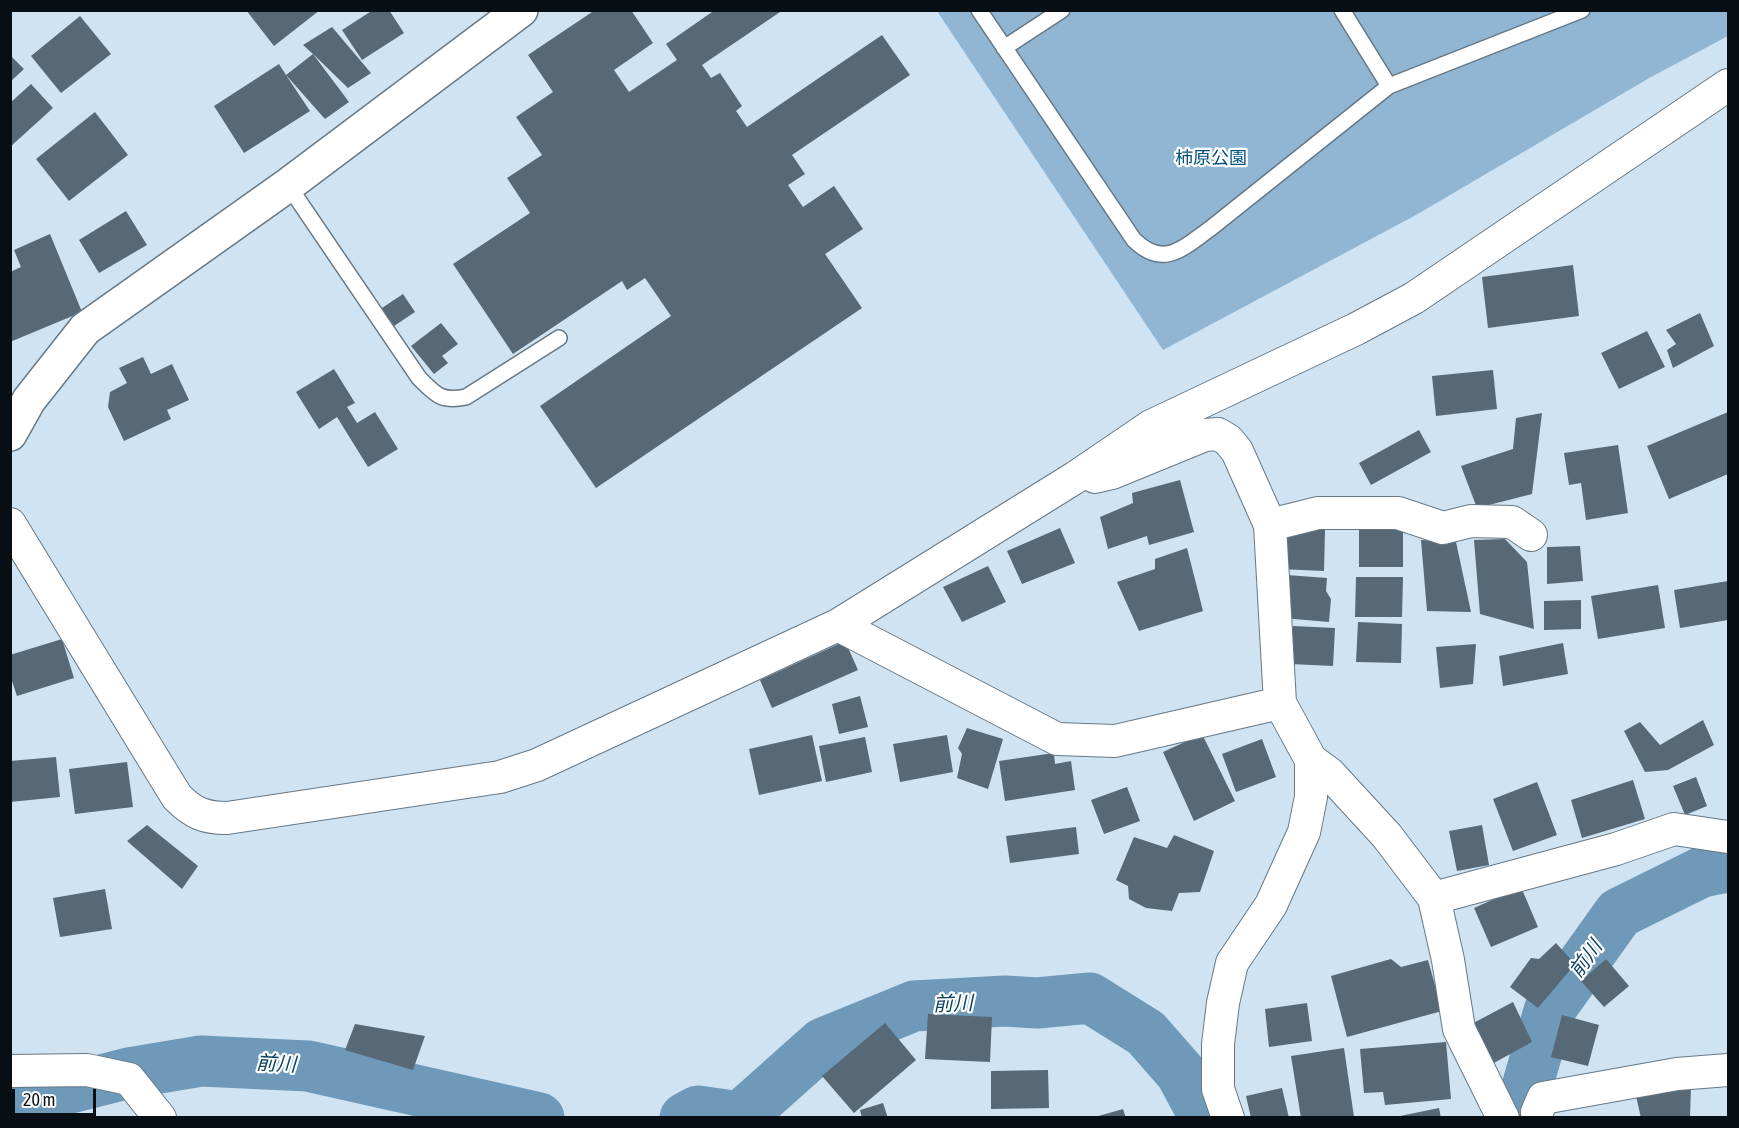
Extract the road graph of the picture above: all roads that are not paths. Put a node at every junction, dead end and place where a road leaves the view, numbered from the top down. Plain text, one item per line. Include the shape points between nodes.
1 (521, 10) edge
2 (979, 10) edge
3 (1062, 10) edge
4 (1342, 10) edge
5 (1582, 10) edge
6 (1004, 48) junction
7 (1389, 86) junction
8 (1728, 86) edge
9 (288, 185) junction
10 (559, 338) dead end
11 (10, 434) edge
12 (1076, 477) junction
13 (10, 524) edge
14 (1270, 525) junction
15 (1531, 536) dead end
16 (838, 625) junction
17 (1280, 703) junction
18 (1311, 760) junction
19 (1728, 837) edge
20 (1434, 898) junction
21 (1728, 1070) edge
22 (10, 1071) edge
23 (1537, 1112) dead end
24 (160, 1118) edge
25 (1228, 1118) edge
26 (1503, 1118) edge

1 - 9 street
2 - 6 lane
3 - 6 lane
4 - 7 lane
5 - 7 lane
6 - 7 lane via 1134,240 1147,253 1161,255 1181,249 1211,228
8 - 12 street via 1414,297 1356,329 1151,426
9 - 10 lane via 419,378 435,394 448,401 466,397
9 - 11 street via 85,329 29,400
12 - 14 street via 1112,473 1205,435 1218,434 1237,451
12 - 16 street
13 - 16 street via 177,797 189,810 206,818 500,777 537,765
14 - 15 street via 1318,513 1398,513 1443,528 1471,521 1512,522
14 - 17 street
16 - 17 street via 1057,739 1115,741
17 - 18 street
18 - 20 street via 1330,774 1388,836
18 - 25 street via 1311,797 1304,832 1271,905 1232,963 1218,1044 1218,1089
19 - 20 street via 1674,829 1616,849
20 - 26 street via 1459,1029
21 - 23 street via 1677,1074 1543,1098
22 - 24 street via 87,1070 129,1079

